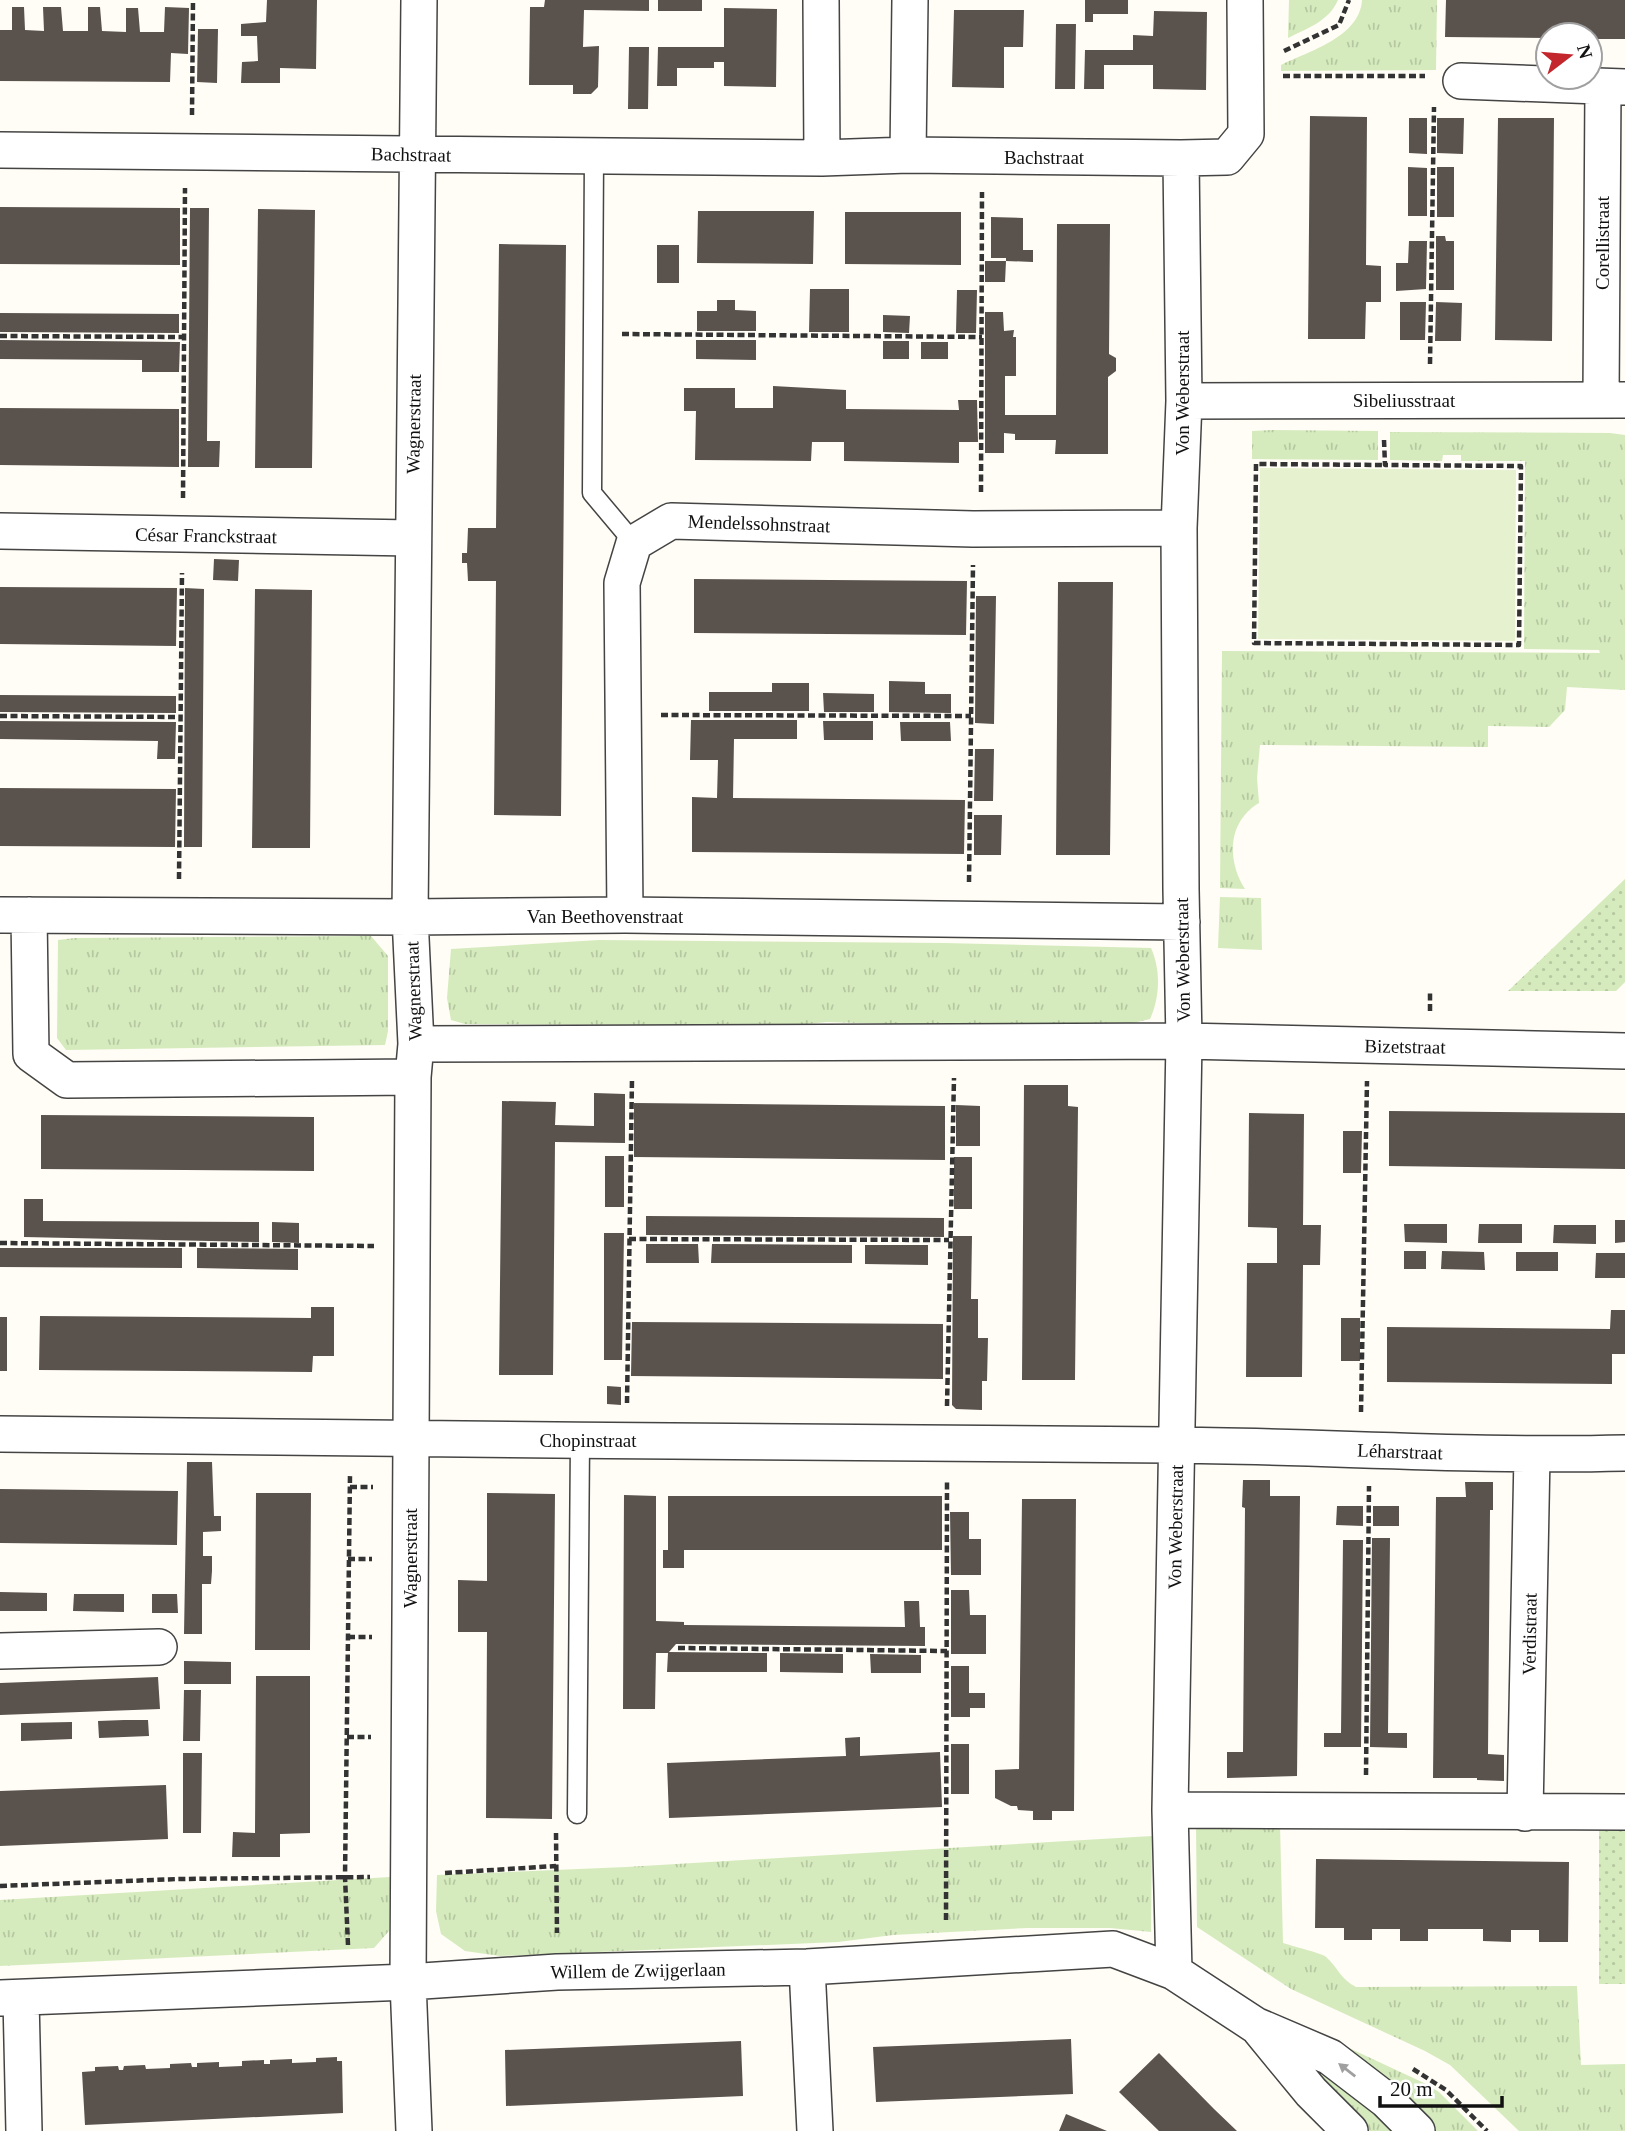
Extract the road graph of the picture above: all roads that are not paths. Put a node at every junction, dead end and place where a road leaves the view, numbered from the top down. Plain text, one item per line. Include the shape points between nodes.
1 (419, 0) edge
2 (821, 0) edge
3 (909, 0) edge
4 (1245, 0) edge
5 (1448, 79) road end
6 (1614, 87) edge
7 (0, 150) edge
8 (416, 154) junction
9 (908, 155) junction
10 (594, 156) junction
11 (822, 158) junction
12 (1181, 158) junction
13 (1613, 399) edge
14 (1184, 401) junction
15 (1179, 528) junction
16 (0, 531) edge
17 (412, 538) junction
18 (634, 543) junction
19 (15, 915) edge
20 (625, 915) junction
21 (410, 917) junction
22 (1182, 922) junction
23 (1184, 1041) junction
24 (1625, 1051) edge
25 (414, 1060) junction
26 (0, 1434) edge
27 (411, 1438) junction
28 (580, 1440) junction
29 (1176, 1445) junction
30 (1625, 1453) edge
31 (1532, 1455) junction
32 (159, 1647) dead end
33 (0, 1651) edge
34 (1170, 1810) junction
35 (1625, 1812) edge
36 (1525, 1813) junction
37 (577, 1814) road end
38 (807, 1967) junction
39 (1174, 1972) junction
40 (408, 1982) junction
41 (10, 1998) edge
42 (1255, 2025) junction
43 (24, 2131) edge
44 (414, 2131) edge
45 (816, 2131) edge
46 (1350, 2131) edge
47 (1417, 2131) edge

1 - 8 street, Wagnerstraat
2 - 11 street
3 - 9 street
4 - 12 street via 1246,134 1227,157
5 - 6 street, Corellistraat
6 - 13 street, Corellistraat
7 - 8 street, Bachstraat
8 - 10 street, Bachstraat
8 - 17 street, Wagnerstraat
9 - 11 street, Bachstraat
9 - 12 street, Bachstraat
10 - 11 street, Bachstraat
10 - 18 lane via 593,493
12 - 14 street, Von Weberstraat
13 - 14 street, Sibeliusstraat
14 - 15 street, Von Weberstraat
15 - 18 street, Mendelssohnstraat via 977,529 671,521
15 - 22 street, Von Weberstraat
16 - 17 street, César Franckstraat
17 - 21 street, Wagnerstraat
18 - 20 street via 622,583
19 - 21 street, Van Beethovenstraat
19 - 25 street, Van Beethovenstraat via 31,1054 67,1080
20 - 21 street, Van Beethovenstraat
20 - 22 street, Van Beethovenstraat
21 - 25 street, Wagnerstraat
22 - 23 street, Von Weberstraat
23 - 24 street, Bizetstraat
23 - 25 street, Van Beethovenstraat via 632,1043
23 - 29 street, Von Weberstraat
25 - 27 street, Wagnerstraat
26 - 27 street, Chopinstraat
27 - 28 street, Chopinstraat
27 - 40 street, Wagnerstraat
28 - 29 street, Chopinstraat
28 - 37 lane
29 - 31 street, Léharstraat
29 - 34 street, Von Weberstraat
30 - 31 street, Léharstraat
31 - 36 street, Verdistraat
32 - 33 street
34 - 36 street
34 - 39 street, Von Weberstraat
35 - 36 street
38 - 39 street, Willem de Zwijgerlaan via 1113,1949
38 - 40 street, Willem de Zwijgerlaan via 557,1972
38 - 45 street
39 - 42 street, Willem de Zwijgerlaan
40 - 41 street, Willem de Zwijgerlaan
40 - 44 street, Wagnerstraat
41 - 43 street
42 - 46 street, Willem de Zwijgerlaan
47 -> 42 street, Willem de Zwijgerlaan via 1330,2057

